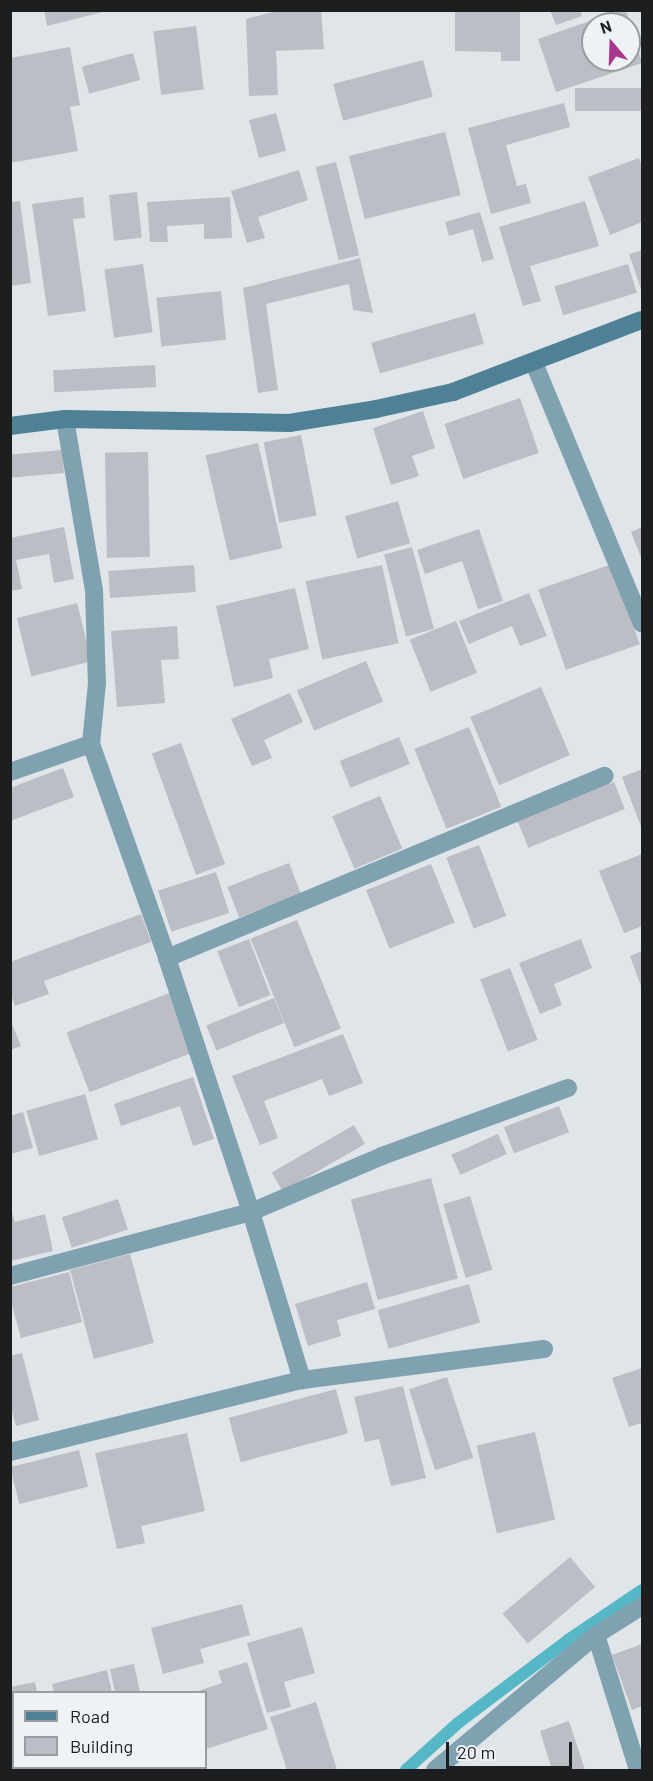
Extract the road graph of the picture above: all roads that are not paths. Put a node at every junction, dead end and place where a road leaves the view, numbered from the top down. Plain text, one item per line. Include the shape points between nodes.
1 (642, 320) edge
2 (534, 363) junction
3 (65, 419) junction
4 (10, 426) edge
5 (642, 624) edge
6 (91, 744) junction
7 (10, 771) edge
8 (605, 776) dead end
9 (168, 958) junction
10 (568, 1088) dead end
11 (250, 1212) junction
12 (10, 1276) edge
13 (544, 1349) dead end
14 (302, 1380) junction
15 (10, 1452) edge
16 (642, 1606) edge
17 (596, 1635) junction
18 (435, 1770) edge
19 (638, 1770) edge

1 - 2 street
2 - 3 street via 453,392 289,423
2 - 5 street
3 - 4 street
3 - 6 street via 94,590 97,683
6 - 7 street
6 - 9 street
8 - 9 street
9 - 11 street
10 - 11 street via 382,1156
11 - 12 street
11 - 14 street
13 - 14 street
14 - 15 street
16 - 17 street
17 - 18 street
17 - 19 street

